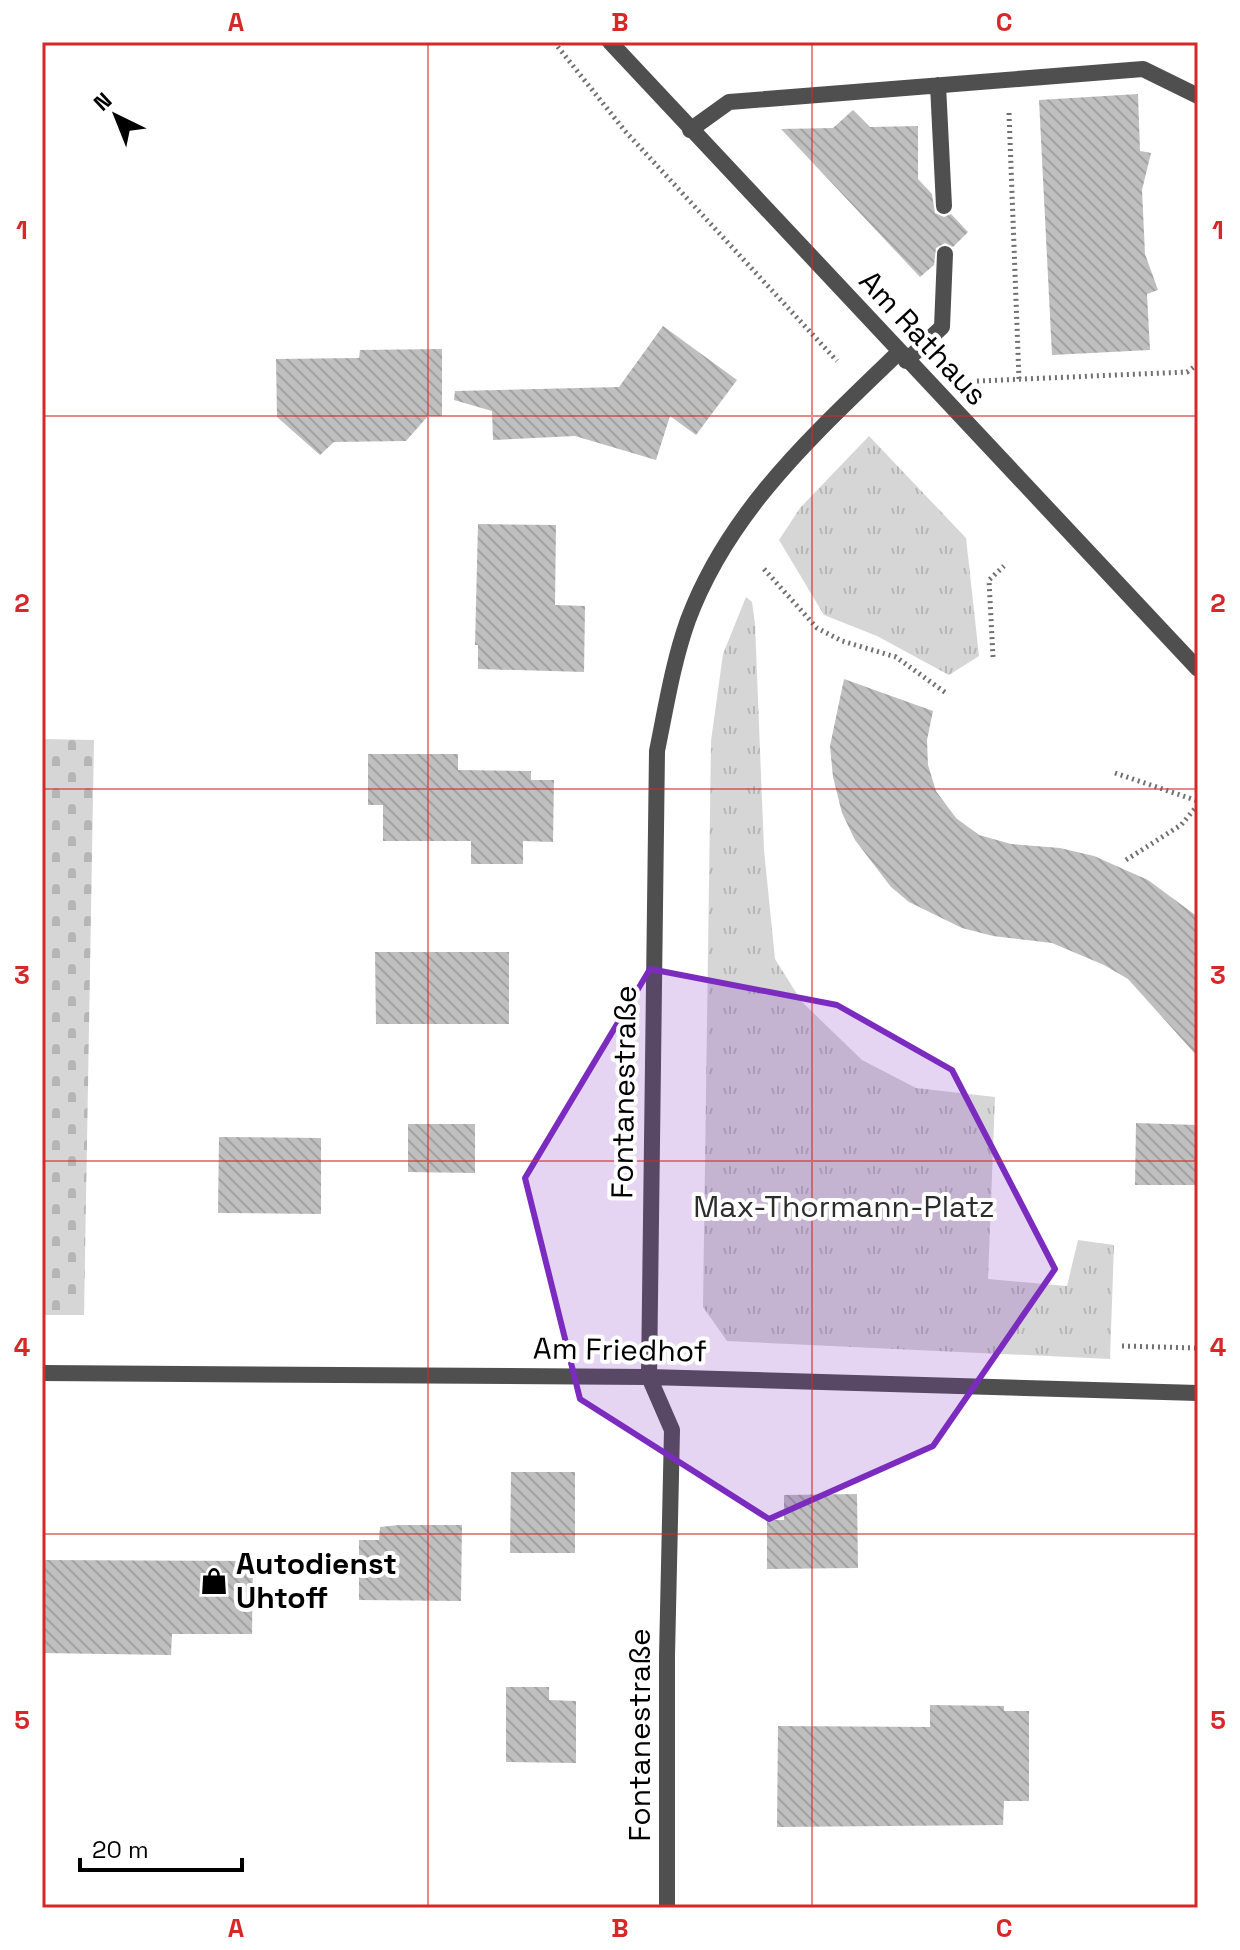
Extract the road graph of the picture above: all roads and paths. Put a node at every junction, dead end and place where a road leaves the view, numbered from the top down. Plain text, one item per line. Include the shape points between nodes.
1 (554, 42) edge
2 (610, 42) edge
3 (1008, 80) junction
4 (938, 85) junction
5 (1198, 96) edge
6 (690, 130) junction
7 (944, 206) dead end
8 (945, 254) dead end
9 (903, 356) junction
10 (1198, 364) edge
11 (1019, 379) junction
12 (976, 381) dead end
13 (862, 388) junction
14 (1004, 566) dead end
15 (764, 569) dead end
16 (993, 657) dead end
17 (1198, 669) edge
18 (946, 693) dead end
19 (1115, 773) dead end
20 (1198, 803) edge
21 (1126, 860) dead end
22 (1122, 1346) dead end
23 (1198, 1348) edge
24 (42, 1373) edge
25 (649, 1377) junction
26 (1198, 1393) edge
27 (667, 1908) edge

1 - 13 path via 625,131
2 - 6 street, Am Rathaus
3 - 4 street
3 - 5 street via 1143,69
3 - 11 path
4 - 6 street via 729,102
4 - 7 street
6 - 9 street, Am Rathaus
8 - 9 street, Fontanestraße via 942,327
9 - 13 street, Fontanestraße
9 - 17 street, Am Rathaus
10 - 11 path via 1187,372
11 - 12 path
13 - 25 street, Fontanestraße via 792,454 743,514 689,619 670,686 657,751
14 - 16 path via 989,580
15 - 18 path via 817,628 896,657
19 - 20 path
20 - 21 path via 1181,825
22 - 23 path
24 - 25 street, Am Friedhof
25 - 26 street, Am Friedhof
25 - 27 street, Fontanestraße via 672,1430

